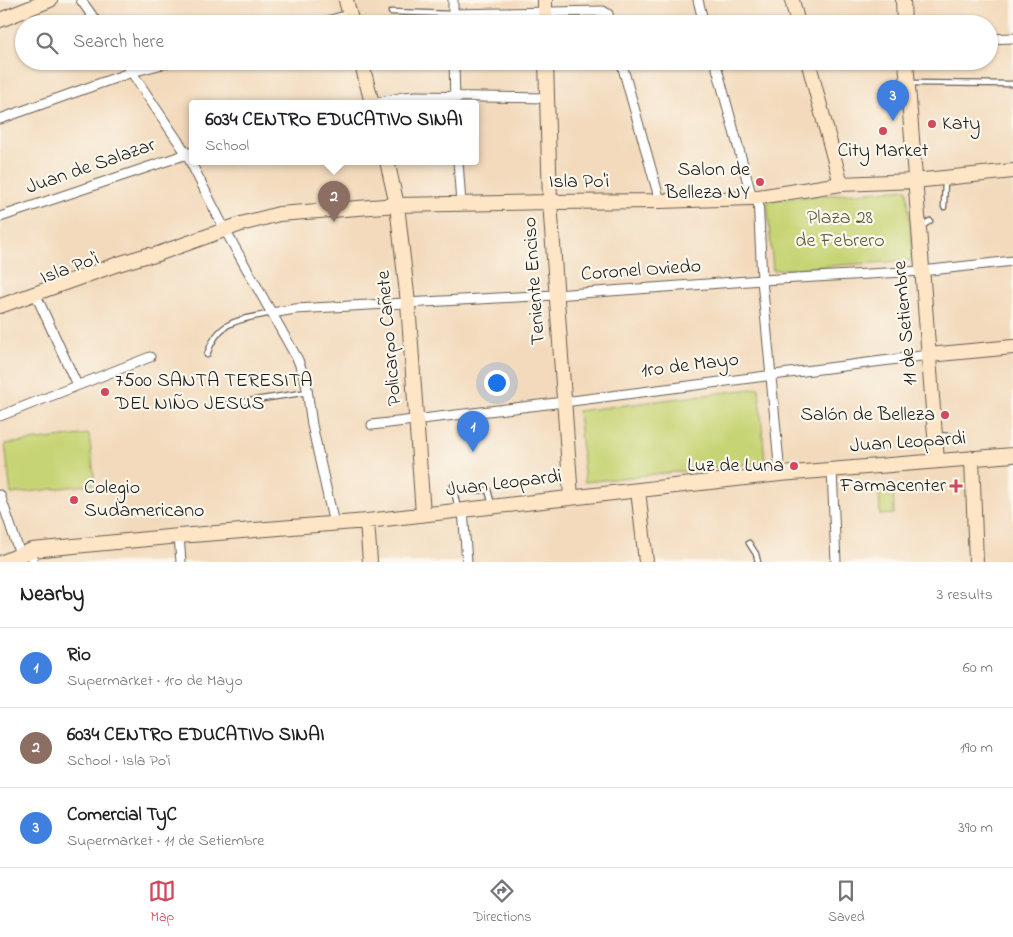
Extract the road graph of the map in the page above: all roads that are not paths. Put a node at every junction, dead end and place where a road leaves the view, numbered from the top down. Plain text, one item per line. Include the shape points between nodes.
1 (50, 0) edge
2 (81, 0) edge
3 (346, 0) edge
4 (453, 0) edge
5 (698, 0) edge
6 (792, 0) edge
7 (903, 0) edge
8 (392, 12) dead end
9 (545, 12) edge
10 (92, 15) edge
11 (349, 15) edge
12 (418, 15) edge
13 (453, 15) edge
14 (506, 15) edge
15 (608, 15) edge
16 (702, 15) edge
17 (796, 15) edge
18 (904, 15) edge
19 (0, 20) edge
20 (1013, 38) edge
21 (998, 39) edge
22 (140, 70) edge
23 (363, 70) edge
24 (454, 70) edge
25 (546, 70) edge
26 (623, 70) edge
27 (718, 70) edge
28 (810, 70) edge
29 (907, 70) edge
30 (132, 72) junction
31 (908, 83) junction
32 (1013, 84) edge
33 (548, 98) junction
34 (455, 99) edge
35 (371, 100) edge
36 (390, 100) edge
37 (0, 119) edge
38 (189, 152) edge
39 (195, 165) edge
40 (387, 165) edge
41 (458, 165) edge
42 (1013, 171) edge
43 (945, 178) junction
44 (914, 181) junction
45 (841, 184) junction
46 (755, 197) junction
47 (660, 201) junction
48 (550, 202) junction
49 (461, 204) junction
50 (398, 205) junction
51 (944, 207) dead end
52 (0, 217) edge
53 (225, 230) junction
54 (1013, 261) edge
55 (922, 271) junction
56 (762, 280) junction
57 (555, 295) junction
58 (37, 297) junction
59 (408, 303) junction
60 (0, 306) edge
61 (272, 313) junction
62 (0, 315) edge
63 (1013, 346) edge
64 (208, 355) dead end
65 (929, 355) junction
66 (150, 357) dead end
67 (770, 376) junction
68 (77, 385) junction
69 (308, 392) junction
70 (564, 402) junction
71 (216, 406) dead end
72 (0, 416) edge
73 (416, 420) junction
74 (372, 425) dead end
75 (935, 435) junction
76 (950, 436) dead end
77 (1013, 455) edge
78 (966, 456) junction
79 (937, 461) junction
80 (832, 469) junction
81 (780, 474) junction
82 (453, 486) dead end
83 (638, 490) junction
84 (470, 491) dead end
85 (0, 495) edge
86 (571, 497) junction
87 (493, 506) junction
88 (461, 510) junction
89 (423, 514) junction
90 (367, 521) junction
91 (334, 524) junction
92 (179, 536) junction
93 (749, 544) dead end
94 (28, 555) edge
95 (3, 562) edge
96 (182, 562) edge
97 (370, 562) edge
98 (467, 562) edge
99 (646, 562) edge
100 (758, 562) edge
101 (836, 562) edge
102 (976, 562) edge

1 - 19 street
2 - 10 street
3 - 11 street
4 - 13 street
5 - 16 street
6 - 17 street
7 - 18 street
8 - 12 lane
9 - 14 street
9 - 15 street via 603,11
20 - 21 street
22 - 30 street
23 - 35 street
24 - 34 street
25 - 33 street, Teniente Enciso
26 - 47 street
27 - 46 street
28 - 45 street
29 - 31 street, 11 de Setiembre
30 - 37 street
30 - 38 street
31 - 32 lane
31 - 44 street, 11 de Setiembre
33 - 34 street
33 - 48 street, Teniente Enciso
34 - 36 street via 403,97
38 - 52 street, Juan de Salazar
39 - 53 street
40 - 50 street, Policarpo Cañete
41 - 49 street
42 - 43 street, Isla Po'i
43 - 44 street, Isla Po'i
43 - 51 lane
44 - 45 street, Isla Po'i
44 - 55 street, 11 de Setiembre via 924,225
45 - 46 street, Isla Po'i
46 - 47 street, Isla Po'i
46 - 56 street
47 - 48 street, Isla Po'i
48 - 49 street, Isla Po'i
48 - 57 street, Teniente Enciso
49 - 50 street, Isla Po'i
50 - 53 street, Isla Po'i via 279,214
50 - 59 street, Policarpo Cañete
53 - 58 street, Isla Po'i via 152,256 122,271
53 - 61 street
54 - 55 street, Coronel Oviedo
55 - 56 street, Coronel Oviedo
55 - 65 street, 11 de Setiembre
56 - 57 street, Coronel Oviedo
56 - 67 street
57 - 59 street, Coronel Oviedo
57 - 70 street, Teniente Enciso
58 - 60 street, Isla Po'i
58 - 62 street, Isla Po'i
58 - 68 street
59 - 61 street, Coronel Oviedo
59 - 73 street, Policarpo Cañete
61 - 64 lane via 226,326 218,332
61 - 69 street via 298,360
63 - 65 street, 1ro de Mayo
65 - 67 street, 1ro de Mayo
65 - 75 street, 11 de Setiembre
66 - 68 street
67 - 70 street, 1ro de Mayo
67 - 81 street
68 - 72 street
69 - 71 lane
69 - 91 street
70 - 73 street, 1ro de Mayo
70 - 86 street, Teniente Enciso
73 - 74 street, 1ro de Mayo
73 - 89 street, Policarpo Cañete via 423,477
75 - 76 lane
75 - 79 street, 11 de Setiembre
77 - 78 street, Juan Leopardi
78 - 79 street, Juan Leopardi
78 - 102 street
79 - 80 street, Juan Leopardi
80 - 81 street, Juan Leopardi
80 - 101 street
81 - 83 street, Juan Leopardi
82 - 88 lane
83 - 86 street, Juan Leopardi
83 - 99 street
84 - 87 lane via 488,490
85 - 94 street
86 - 87 street, Juan Leopardi
87 - 88 street, Juan Leopardi
88 - 89 street, Juan Leopardi
88 - 98 street
89 - 90 street, Juan Leopardi
90 - 91 street, Juan Leopardi
90 - 97 street
91 - 92 street, Juan Leopardi
92 - 94 street, Juan Leopardi
92 - 96 street
93 - 100 lane
94 - 95 street, Juan Leopardi

